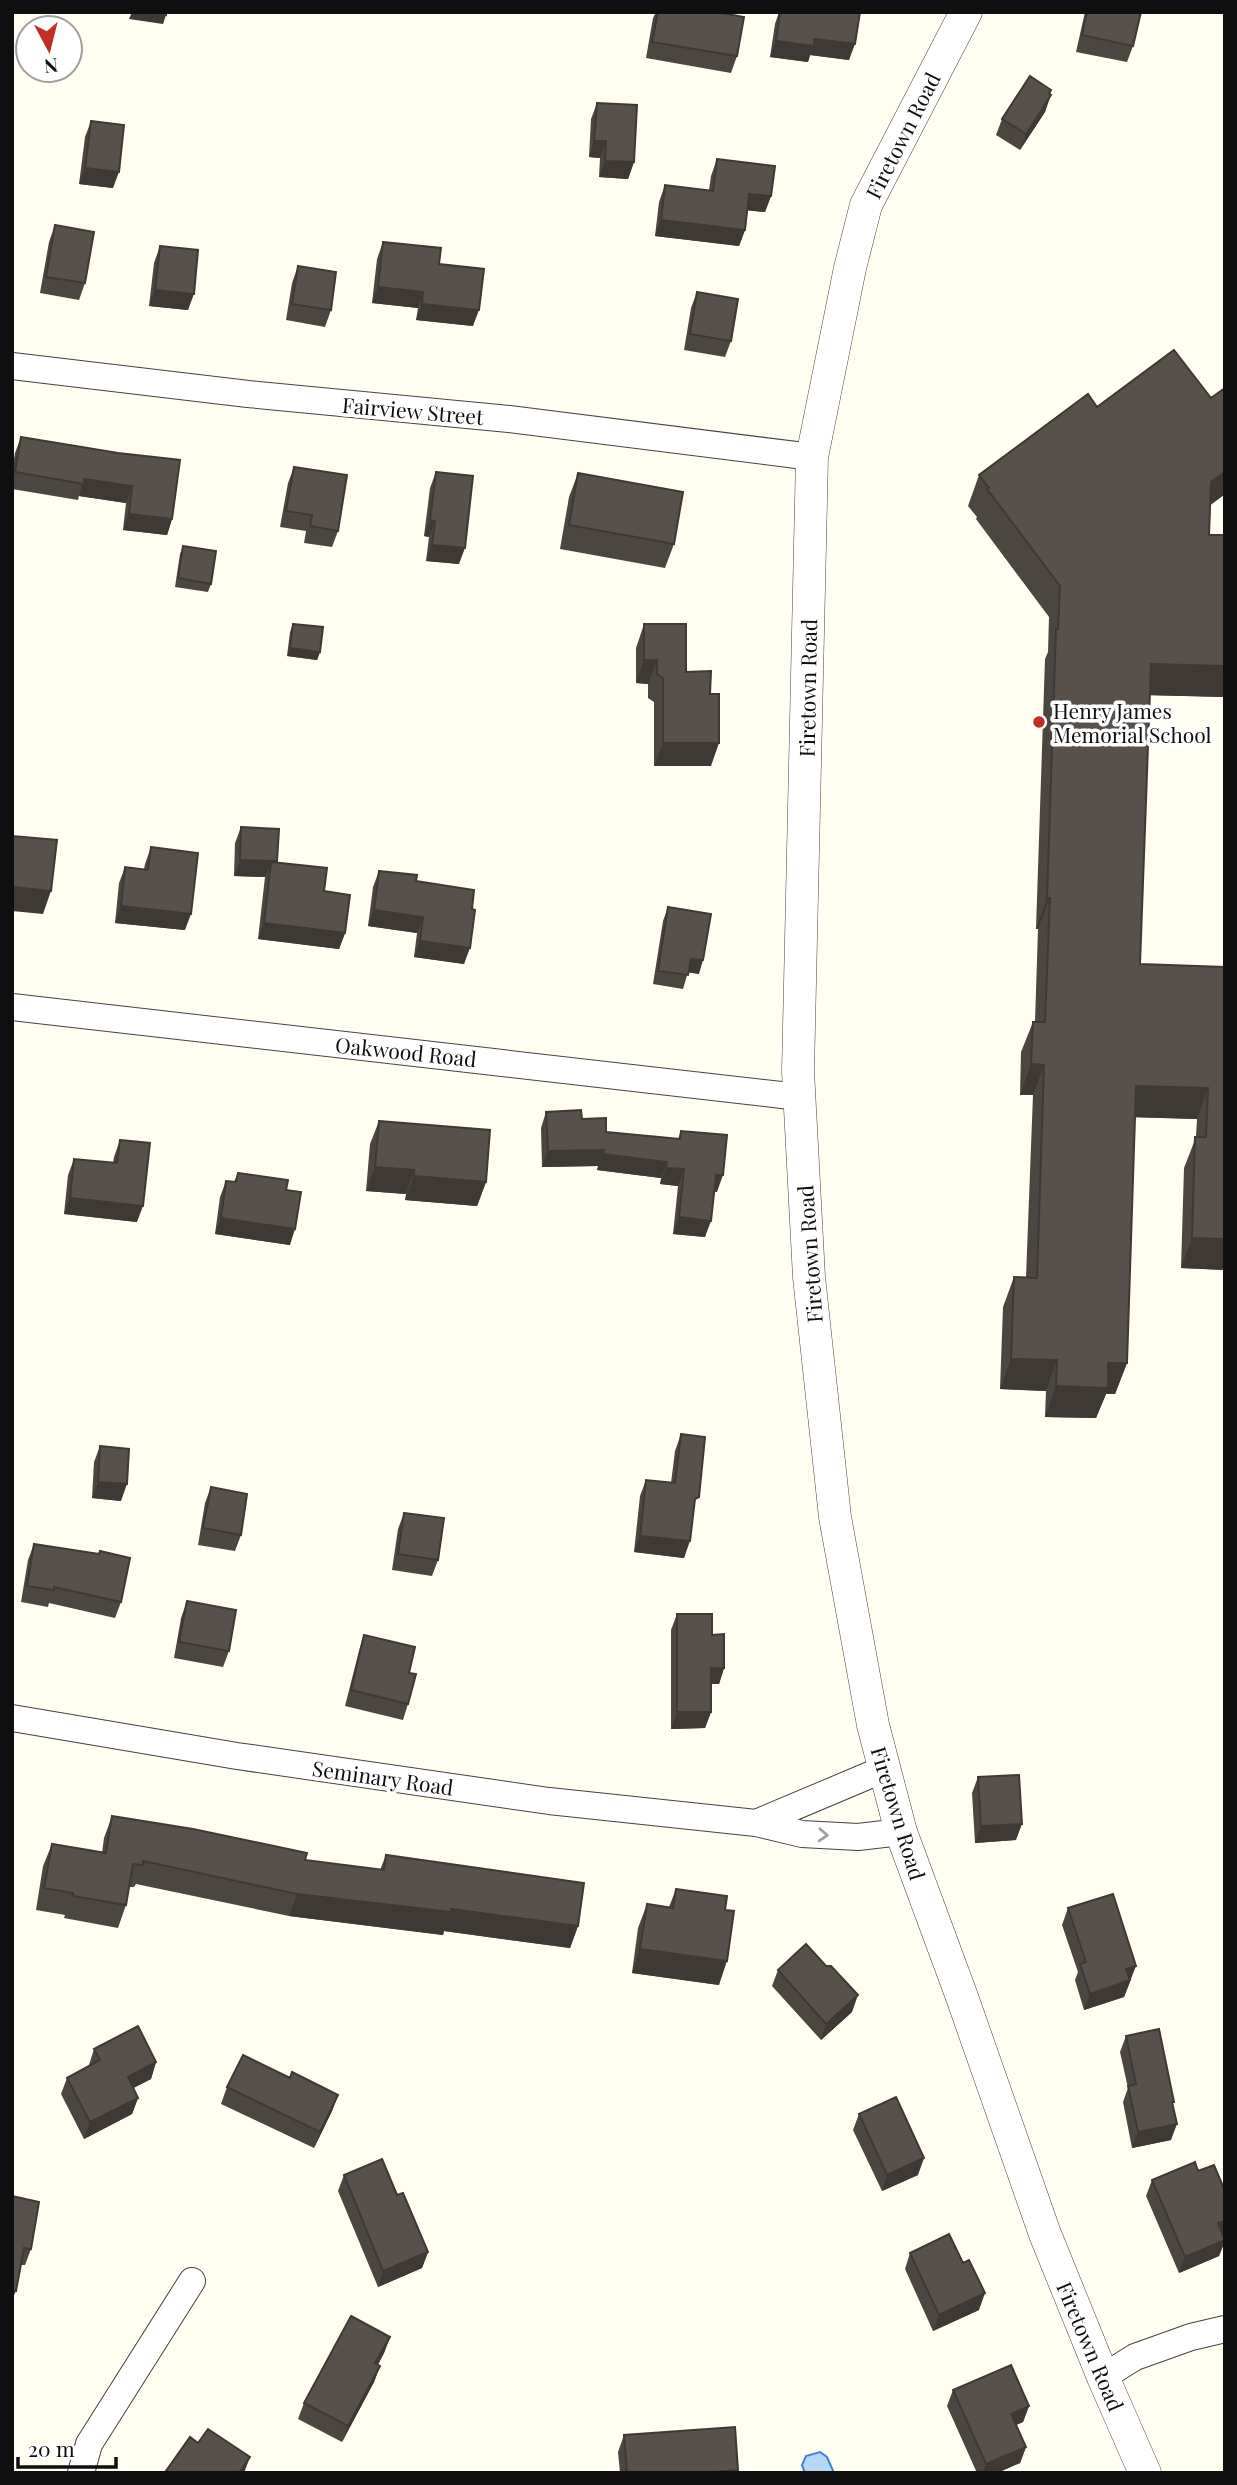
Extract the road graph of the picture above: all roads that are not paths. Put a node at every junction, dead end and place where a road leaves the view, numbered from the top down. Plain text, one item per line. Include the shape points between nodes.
1 (966, 12) edge
2 (12, 366) edge
3 (813, 457) junction
4 (12, 1007) edge
5 (799, 1097) junction
6 (12, 1718) edge
7 (884, 1769) junction
8 (756, 1823) junction
9 (901, 1832) junction
10 (192, 2281) dead end
11 (1225, 2329) edge
12 (1102, 2377) junction
13 (81, 2473) edge
14 (1145, 2473) edge

1 - 3 street, Firetown Road via 866,205
2 - 3 street, Fairview Street
3 - 5 street, Firetown Road
4 - 5 street, Oakwood Road
5 - 7 street, Firetown Road via 809,1276 835,1517
6 - 8 street, Seminary Road via 535,1799
7 - 8 street, Seminary Road
7 - 9 street, Firetown Road
8 -> 9 street, Seminary Road via 802,1834 858,1837
9 - 12 street, Firetown Road via 1045,2234
10 - 13 street via 89,2444
11 - 12 street via 1135,2357
12 - 14 street, Firetown Road

